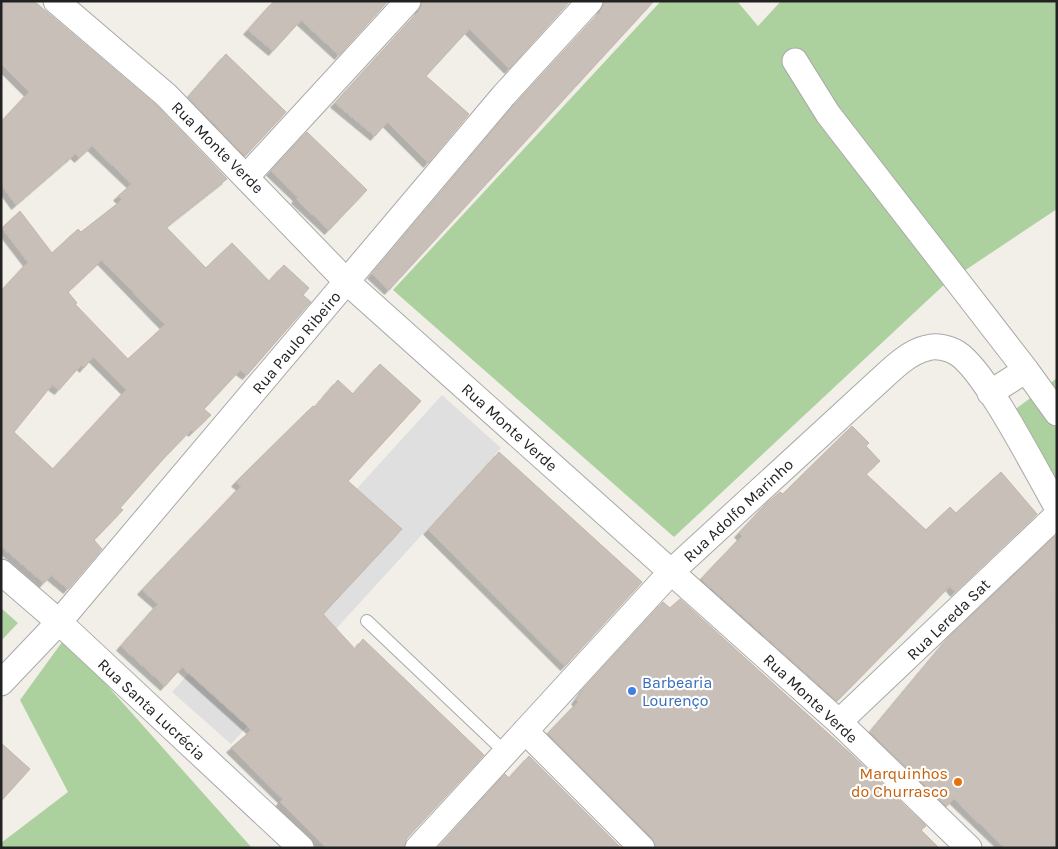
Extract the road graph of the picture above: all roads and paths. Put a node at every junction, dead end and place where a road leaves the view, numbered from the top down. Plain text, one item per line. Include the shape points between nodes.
1 (56, 1) edge
2 (408, 1) edge
3 (590, 1) edge
4 (795, 61) dead end
5 (247, 176) junction
6 (347, 282) junction
7 (1026, 370) junction
8 (990, 393) junction
9 (1057, 413) edge
10 (1057, 507) edge
11 (1057, 515) edge
12 (672, 571) junction
13 (1, 572) edge
14 (59, 622) junction
15 (366, 622) dead end
16 (1, 683) edge
17 (839, 722) junction
18 (525, 731) junction
19 (505, 752) junction
20 (301, 848) edge
21 (418, 848) edge
22 (642, 848) edge
23 (969, 848) edge

1 - 5 street, Rua Monte Verde via 166,95
2 - 5 street
3 - 6 street, Rua Paulo Ribeiro via 504,95
4 - 7 street via 828,114
5 - 6 street, Rua Monte Verde
6 - 12 street, Rua Monte Verde
6 - 14 street, Rua Paulo Ribeiro
7 - 8 street
7 - 9 street
8 - 10 street, Rua Adolfo Marinho
8 - 12 street, Rua Adolfo Marinho via 968,362 956,352 928,347 917,352 880,380
11 - 17 street, Rua Lereda Sat
12 - 17 street, Rua Monte Verde
12 - 18 street, Rua Adolfo Marinho
13 - 14 street, Rua Santa Lucrécia
14 - 16 street, Rua Paulo Ribeiro
14 - 20 street, Rua Santa Lucrécia
15 - 19 lane
17 - 23 street, Rua Monte Verde
18 - 19 street, Rua Adolfo Marinho
18 - 22 street
19 - 21 street, Rua Adolfo Marinho

